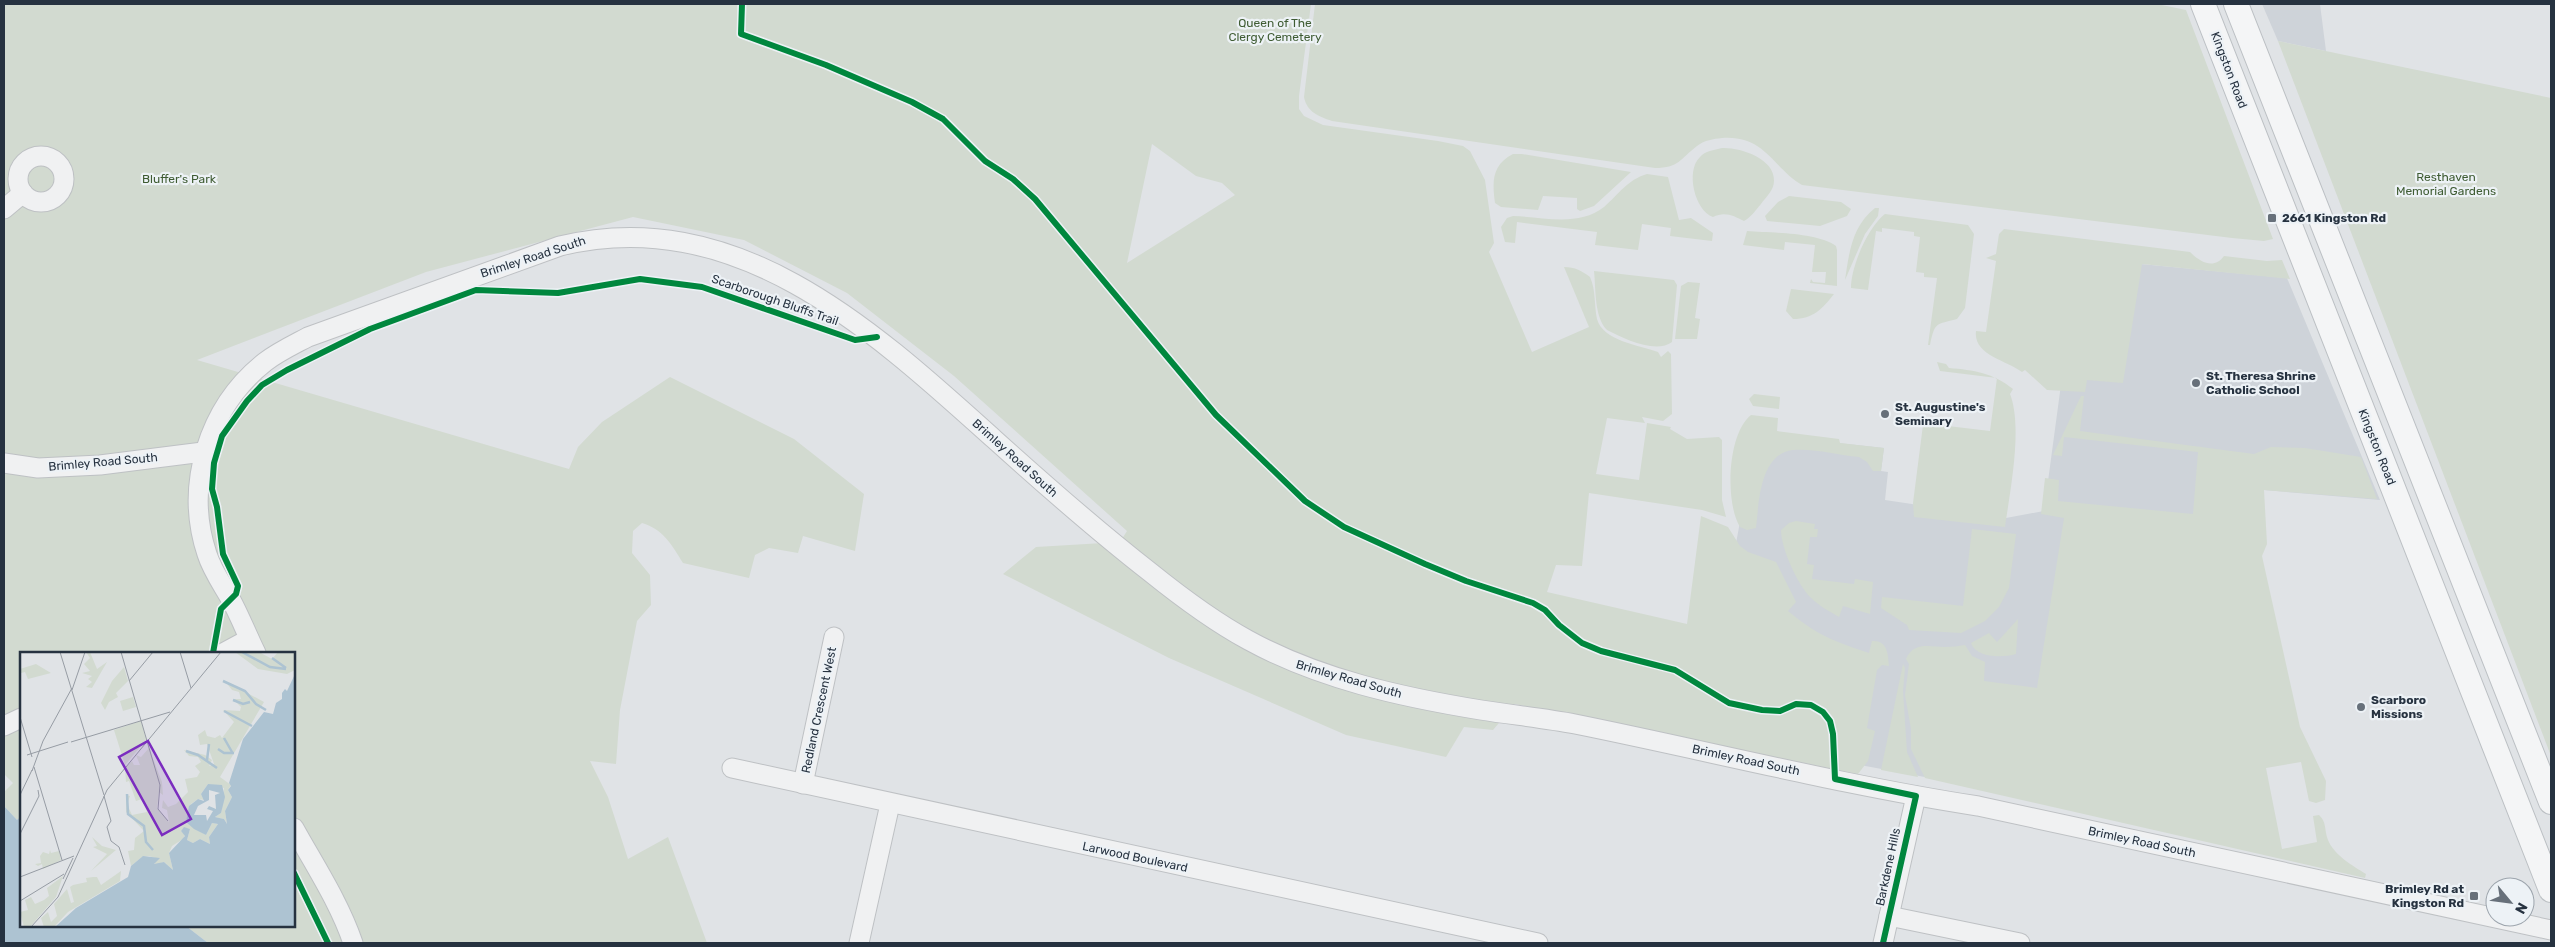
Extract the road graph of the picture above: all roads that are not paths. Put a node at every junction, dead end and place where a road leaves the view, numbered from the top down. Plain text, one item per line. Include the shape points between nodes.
1 (2203, 4) edge
2 (2236, 4) edge
3 (23, 193) dead end
4 (4, 209) edge
5 (203, 452) junction
6 (4, 462) edge
7 (834, 637) dead end
8 (253, 646) edge
9 (226, 652) edge
10 (20, 718) edge
11 (4, 726) edge
12 (732, 768) dead end
13 (803, 784) junction
14 (1916, 796) junction
15 (2551, 802) edge
16 (890, 804) junction
17 (295, 830) edge
18 (2551, 890) edge
19 (1889, 916) junction
20 (2551, 930) edge
21 (353, 943) edge
22 (859, 943) edge
23 (1538, 943) edge
24 (1883, 943) edge
25 (2020, 943) edge

1 - 18 main road, Kingston Road
2 - 15 main road
3 - 4 street
5 - 6 street, Brimley Road South via 100,465 38,468
5 - 8 street, Brimley Road South via 198,496 207,555
5 - 14 street, Brimley Road South via 233,396 254,372 282,351 308,338 504,265 591,238 657,238 716,249 756,263 802,288 877,337 1088,523 1194,607 1245,639 1290,661 1384,691 1569,723
7 - 13 street, Redland Crescent West
8 - 9 street
10 - 11 street
12 - 13 street, Larwood Boulevard
13 - 16 street, Larwood Boulevard
14 - 19 street, Barkdene Hills
14 - 20 street, Brimley Road South via 1978,806
16 - 22 street
16 - 23 street, Larwood Boulevard
17 - 21 street via 329,889
19 - 24 street, Barkdene Hills
19 - 25 street

